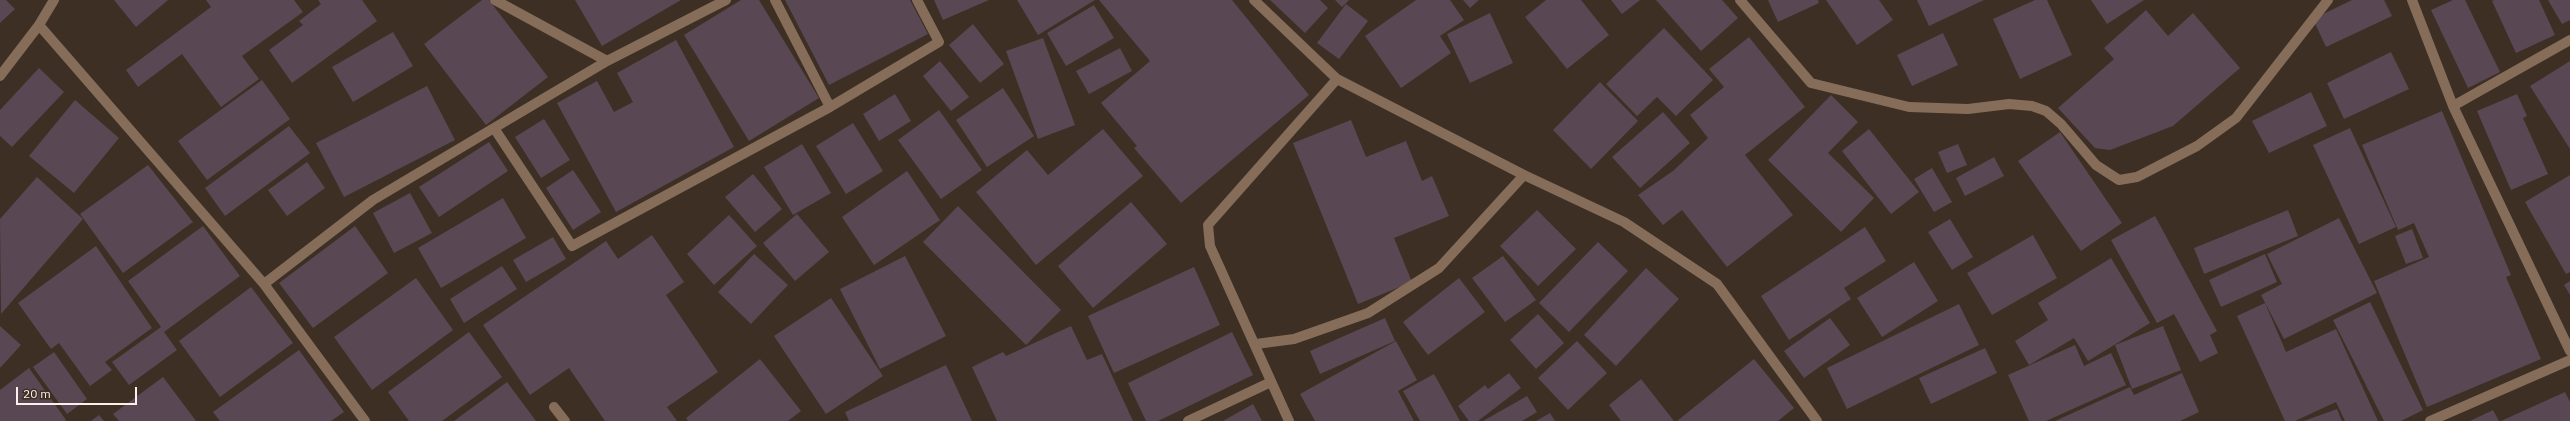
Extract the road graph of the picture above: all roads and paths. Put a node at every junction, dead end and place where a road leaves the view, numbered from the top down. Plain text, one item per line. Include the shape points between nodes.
1 (54, 0) edge
2 (495, 0) edge
3 (726, 0) edge
4 (775, 0) edge
5 (917, 0) edge
6 (1254, 0) edge
7 (1740, 0) edge
8 (2328, 0) edge
9 (2412, 0) edge
10 (39, 25) junction
11 (2570, 40) edge
12 (606, 61) junction
13 (0, 76) edge
14 (1337, 79) junction
15 (2453, 106) junction
16 (830, 107) junction
17 (494, 128) junction
18 (1524, 176) junction
19 (264, 284) junction
20 (1256, 344) junction
21 (2570, 351) edge
22 (2570, 360) edge
23 (1271, 382) junction
24 (554, 407) dead end
25 (365, 421) edge
26 (565, 421) edge
27 (1188, 421) edge
28 (1289, 421) edge
29 (1817, 421) edge
30 (2430, 421) edge

1 - 10 street
2 - 12 street
3 - 12 street
4 - 16 street
5 - 16 street via 939,42
6 - 14 street
7 - 8 street via 1811,83 1909,107 1968,109 2009,104 2032,106 2046,111 2061,124 2096,166 2119,180 2136,177 2197,146 2236,118
9 - 15 street
10 - 13 street
10 - 19 street
11 - 15 street
12 - 17 street
14 - 18 street
14 - 20 street via 1208,226 1210,246
15 - 21 street
16 - 17 street via 572,246
17 - 19 street via 372,200
18 - 20 street via 1439,268 1368,313 1294,339
18 - 29 street via 1624,222 1717,284
19 - 25 street
20 - 23 street
22 - 30 street
23 - 27 street
23 - 28 street
24 - 26 street

